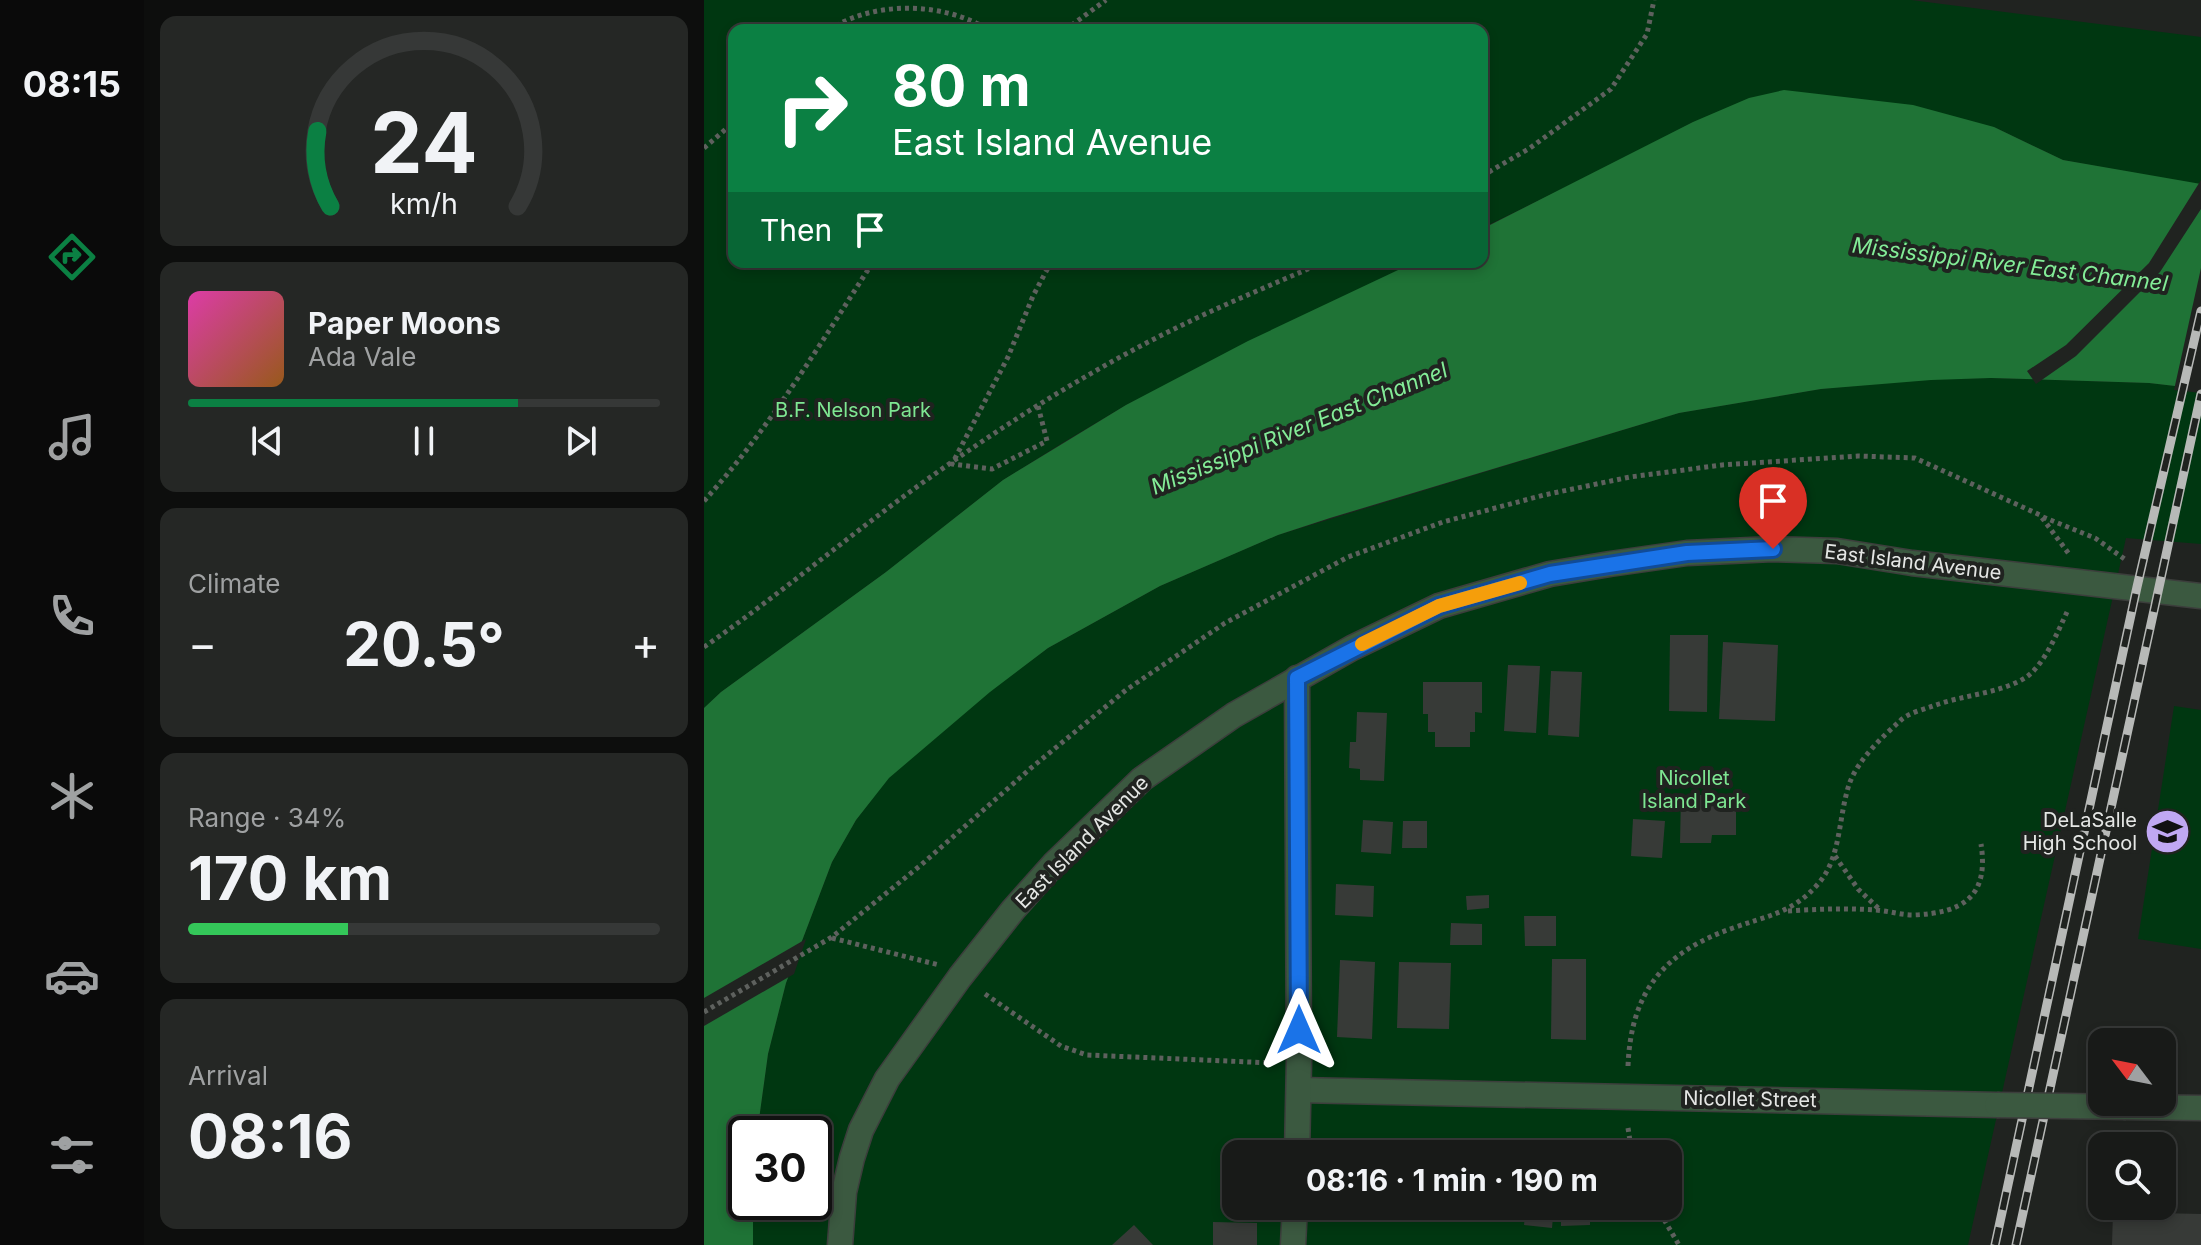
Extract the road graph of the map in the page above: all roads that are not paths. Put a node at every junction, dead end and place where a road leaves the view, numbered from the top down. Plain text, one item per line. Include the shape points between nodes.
1 (2201, 596) edge
2 (1297, 678) junction
3 (1299, 1090) junction
4 (2201, 1108) edge
5 (1297, 1140) edge
6 (1294, 1220) edge
7 (840, 1245) edge
8 (1293, 1245) edge

1 - 2 street, East Island Avenue via 1837,551 1687,553 1550,574 1439,606
2 - 3 street
2 - 7 street, East Island Avenue via 1142,779 1013,910 901,1059 873,1105 849,1169
3 - 4 street, Nicollet Street, bridge
3 - 5 street
6 - 8 street

